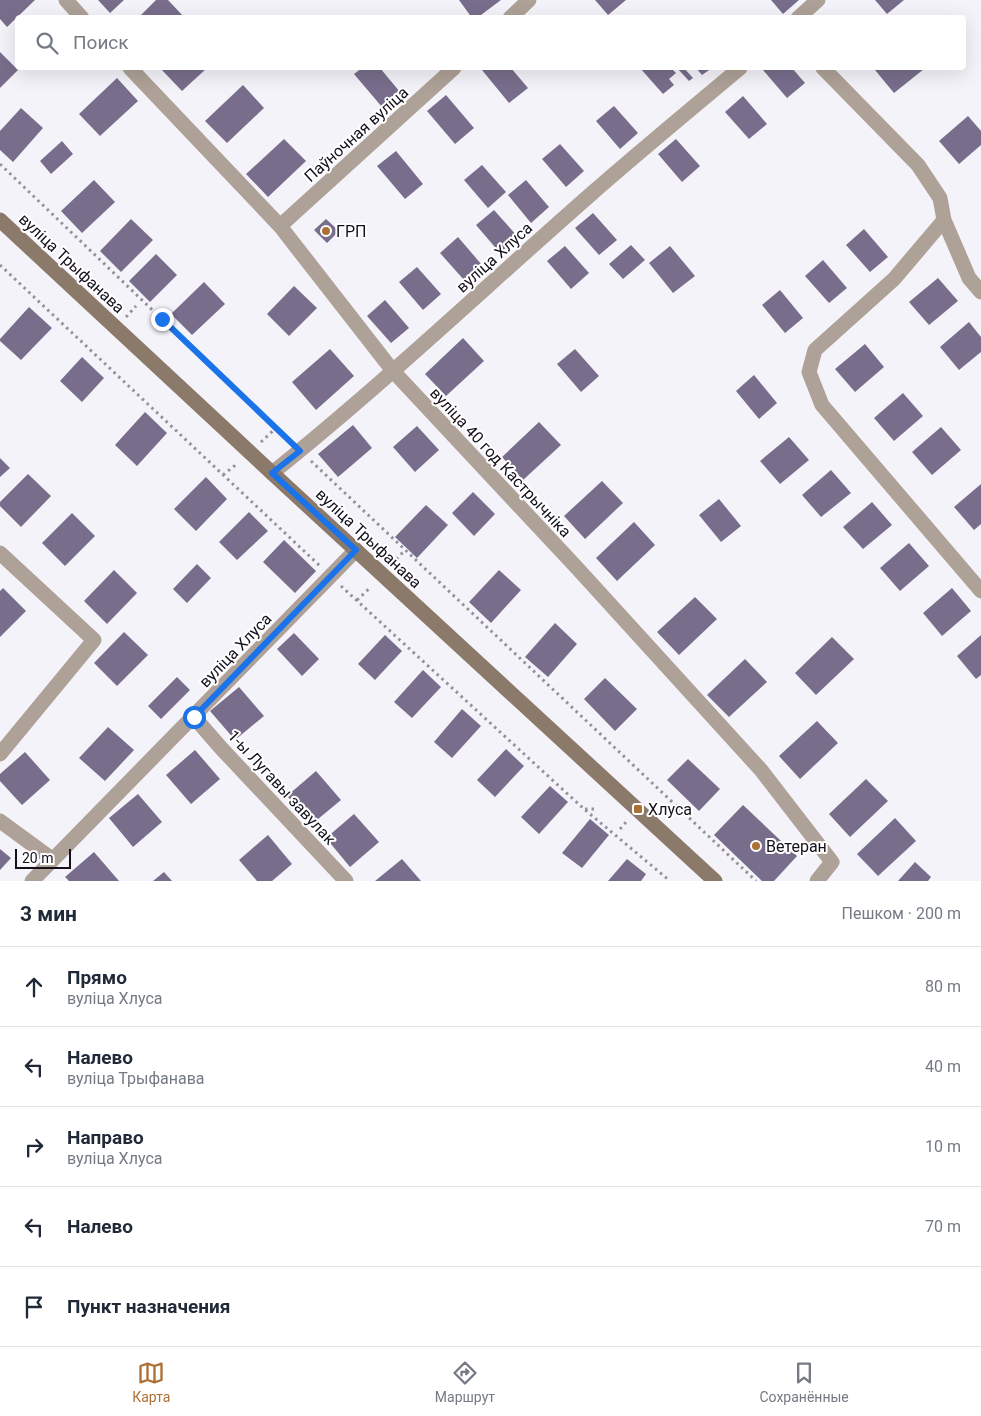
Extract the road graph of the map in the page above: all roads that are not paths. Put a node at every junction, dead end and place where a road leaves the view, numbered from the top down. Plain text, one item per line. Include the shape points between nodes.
1 (66, 0) edge
2 (818, 0) edge
3 (525, 1) edge
4 (79, 15) edge
5 (513, 15) edge
6 (801, 15) edge
7 (132, 70) edge
8 (452, 70) edge
9 (738, 70) edge
10 (825, 70) edge
11 (0, 220) edge
12 (944, 220) junction
13 (280, 226) junction
14 (981, 292) edge
15 (393, 371) junction
16 (272, 473) junction
17 (356, 550) junction
18 (0, 552) edge
19 (981, 591) edge
20 (194, 717) junction
21 (0, 754) edge
22 (0, 821) edge
23 (52, 860) junction
24 (32, 881) edge
25 (346, 881) edge
26 (715, 881) edge
27 (817, 881) edge

1 - 4 street
2 - 6 street
3 - 5 street
7 - 13 street, вуліца 40 год Кастрычніка
8 - 13 street, Паўночная вуліца
9 - 15 street, вуліца Хлуса
10 - 12 street via 918,166 940,198
11 - 16 street, вуліца Трыфанава
12 - 14 street via 969,278
12 - 19 street via 894,279 815,350 809,372 822,405
13 - 15 street, вуліца 40 год Кастрычніка
15 - 16 street, вуліца Хлуса
15 - 27 street, вуліца 40 год Кастрычніка via 762,770 832,862
16 - 17 street, вуліца Трыфанава
17 - 20 street, вуліца Хлуса
17 - 26 street, вуліца Трыфанава
18 - 21 street via 94,640
20 - 23 street, вуліца Хлуса
20 - 25 street, 1-ы Лугавы завулак
22 - 23 street
23 - 24 street, вуліца Хлуса

